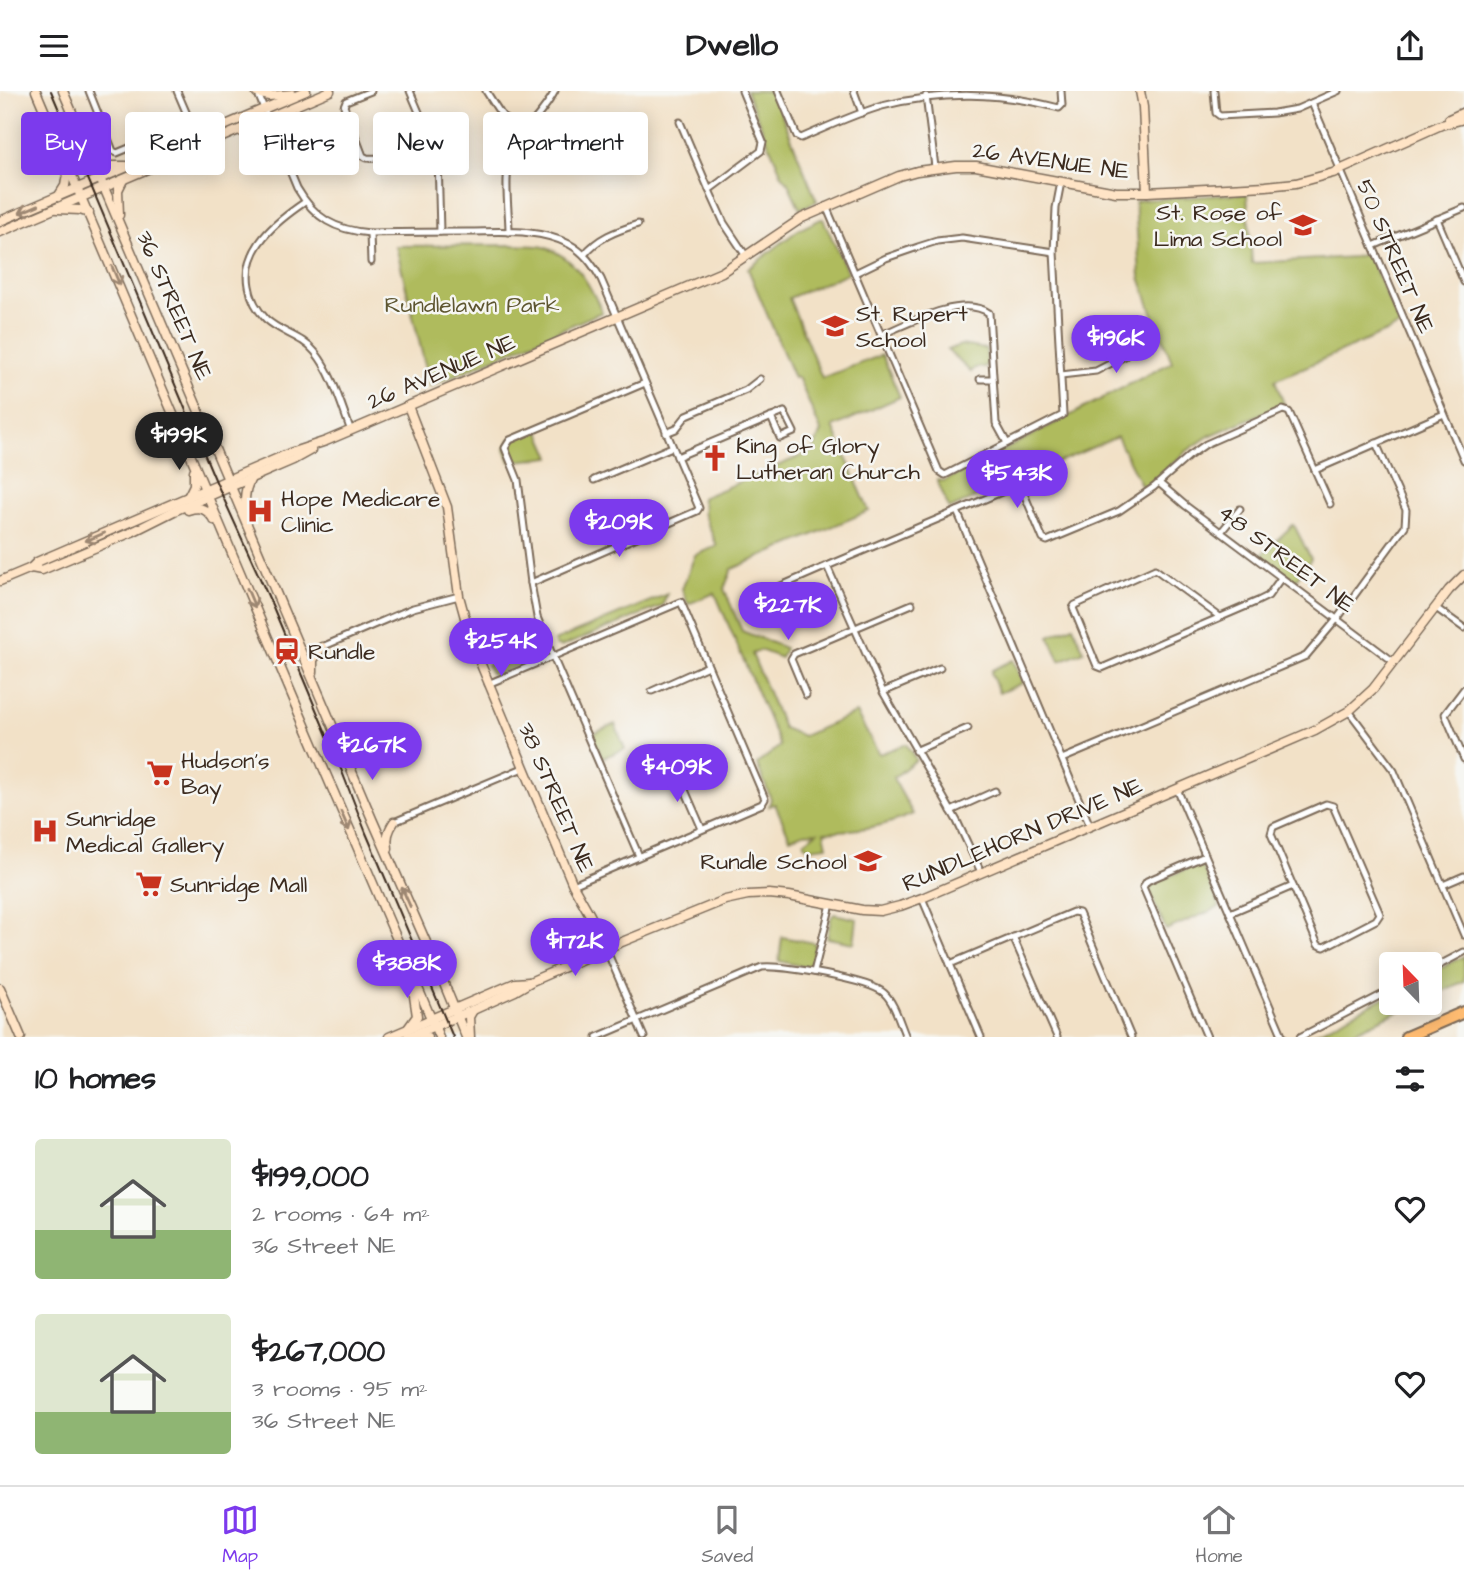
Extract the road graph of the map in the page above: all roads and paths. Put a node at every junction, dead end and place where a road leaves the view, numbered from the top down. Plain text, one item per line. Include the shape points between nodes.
1 (36, 91) edge
2 (63, 91) edge
3 (89, 91) edge
4 (177, 91) edge
5 (330, 91) edge
6 (371, 91) edge
7 (410, 91) edge
8 (486, 91) edge
9 (555, 91) edge
10 (742, 91) edge
11 (778, 91) edge
12 (853, 91) edge
13 (1061, 91) edge
14 (1140, 91) edge
15 (1214, 91) edge
16 (1338, 91) edge
17 (257, 92) edge
18 (979, 92) edge
19 (303, 93) edge
20 (926, 96) junction
21 (1312, 103) junction
22 (264, 109) junction
23 (45, 112) edge
24 (72, 112) edge
25 (265, 112) edge
26 (282, 112) edge
27 (419, 112) edge
28 (500, 112) edge
29 (541, 112) edge
30 (1464, 112) edge
31 (862, 113) junction
32 (1464, 119) edge
33 (680, 122) dead end
34 (1441, 125) junction
35 (225, 126) edge
36 (239, 129) edge
37 (232, 132) junction
38 (239, 132) edge
39 (373, 158) edge
40 (935, 167) junction
41 (125, 168) edge
42 (1340, 170) junction
43 (67, 175) edge
44 (73, 175) edge
45 (99, 175) edge
46 (292, 175) edge
47 (438, 175) edge
48 (508, 175) edge
49 (100, 178) junction
50 (122, 180) junction
51 (1060, 182) junction
52 (104, 187) junction
53 (709, 190) junction
54 (80, 192) junction
55 (1147, 192) junction
56 (58, 197) junction
57 (305, 202) junction
58 (826, 206) junction
59 (1464, 208) edge
60 (54, 209) junction
61 (89, 213) junction
62 (1437, 219) junction
63 (0, 221) edge
64 (119, 222) junction
65 (638, 224) dead end
66 (0, 232) edge
67 (440, 232) junction
68 (509, 232) junction
69 (370, 233) junction
70 (1373, 246) junction
71 (1054, 252) junction
72 (584, 255) junction
73 (746, 255) junction
74 (370, 262) dead end
75 (855, 273) junction
76 (1464, 282) edge
77 (617, 317) junction
78 (1134, 329) dead end
79 (881, 335) junction
80 (1061, 375) junction
81 (760, 379) dead end
82 (980, 379) dead end
83 (993, 379) junction
84 (645, 383) junction
85 (408, 405) junction
86 (1444, 414) junction
87 (771, 417) junction
88 (351, 431) junction
89 (666, 433) junction
90 (326, 441) junction
91 (1007, 443) junction
92 (1377, 443) junction
93 (672, 447) junction
94 (189, 451) junction
95 (677, 457) junction
96 (1464, 460) edge
97 (1315, 470) junction
98 (250, 479) junction
99 (594, 480) dead end
100 (1159, 483) junction
101 (230, 484) junction
102 (207, 493) junction
103 (188, 497) junction
104 (1330, 504) dead end
105 (1240, 509) dead end
106 (174, 511) junction
107 (957, 511) junction
108 (248, 527) junction
109 (1221, 533) junction
110 (224, 535) junction
111 (827, 566) junction
112 (32, 568) junction
113 (1464, 575) edge
114 (1281, 578) junction
115 (0, 581) edge
116 (531, 583) junction
117 (765, 593) dead end
118 (459, 596) junction
119 (912, 604) dead end
120 (1436, 608) junction
121 (1220, 617) junction
122 (1338, 619) junction
123 (1464, 628) edge
124 (853, 629) junction
125 (305, 645) junction
126 (322, 647) junction
127 (553, 657) junction
128 (1394, 661) junction
129 (708, 666) junction
130 (940, 668) dead end
131 (488, 684) junction
132 (316, 685) junction
133 (1464, 689) edge
134 (652, 691) dead end
135 (883, 692) junction
136 (806, 695) dead end
137 (1349, 711) junction
138 (968, 728) dead end
139 (915, 751) junction
140 (1464, 758) edge
141 (1062, 759) junction
142 (675, 767) dead end
143 (523, 768) junction
144 (1177, 789) junction
145 (995, 791) dead end
146 (951, 811) junction
147 (372, 819) junction
148 (394, 823) junction
149 (1090, 826) junction
150 (702, 829) junction
151 (639, 856) junction
152 (1205, 856) junction
153 (391, 865) junction
154 (981, 872) junction
155 (1464, 876) edge
156 (573, 885) junction
157 (1443, 885) junction
158 (1293, 886) junction
159 (922, 898) junction
160 (831, 904) junction
161 (1230, 913) junction
162 (1464, 935) edge
163 (1013, 937) junction
164 (606, 949) junction
165 (1464, 952) edge
166 (950, 964) junction
167 (1442, 964) edge
168 (410, 970) junction
169 (814, 972) junction
170 (532, 981) junction
171 (0, 988) edge
172 (1379, 996) edge
173 (473, 1010) junction
174 (456, 1012) junction
175 (1464, 1012) edge
176 (636, 1020) junction
177 (432, 1022) junction
178 (407, 1033) edge
179 (21, 1037) edge
180 (389, 1037) edge
181 (439, 1037) edge
182 (468, 1037) edge
183 (597, 1037) edge
184 (644, 1037) edge
185 (906, 1037) edge
186 (981, 1037) edge
187 (1056, 1037) edge
188 (1131, 1037) edge
189 (1207, 1037) edge
190 (1283, 1037) edge
191 (1300, 1037) edge
192 (1406, 1037) edge

1 - 23 street, 36 STREET NE
2 - 24 street, 36 STREET NE
3 - 4 street via 117,153 187,124
5 - 26 street
6 - 39 street via 344,106 363,156
7 - 27 street
8 - 28 street
9 - 29 street
10 - 53 street via 763,148
11 - 31 street via 801,138
12 - 31 street
13 - 18 street via 1059,108
14 - 55 street
15 - 21 street via 1220,116 1274,113
16 - 21 street
17 - 19 street via 269,96
17 - 22 street
18 - 20 street
19 - 22 street
20 - 31 street
20 - 40 street
21 - 42 street, 50 STREET NE
22 - 25 street
22 - 35 street
30 - 34 street, 26 AVENUE NE
32 - 34 street, 26 AVENUE NE
33 - 53 street
34 - 42 street, 26 AVENUE NE
36 - 37 street
37 - 38 street
37 - 50 street
40 - 51 street, 26 AVENUE NE via 976,166
40 - 58 street, 26 AVENUE NE via 899,176
41 - 49 street
42 - 55 street, 26 AVENUE NE via 1296,183
42 - 70 street, 50 STREET NE
43 - 56 street
44 - 54 street, 36 STREET NE
45 - 49 street, 36 STREET NE
46 - 57 street
47 - 67 street
48 - 68 street
49 - 52 street, 36 STREET NE
49 - 54 street
50 - 52 street
50 - 64 street
51 - 55 street, 26 AVENUE NE
51 - 71 street
52 - 54 street
52 - 64 street, 36 STREET NE
53 - 73 street
54 - 56 street
54 - 60 street
54 - 61 street, 36 STREET NE
56 -> 63 street
57 - 69 street via 331,224
57 - 88 street via 256,247 249,266 250,292 267,320 300,339 320,358
58 - 73 street, 26 AVENUE NE
58 - 75 street
59 - 62 street
60 - 61 street
60 - 66 street
61 -> 94 street, 36 STREET NE
62 - 70 street
62 - 76 street
64 - 101 street, 36 STREET NE
65 - 72 street via 612,232
67 - 68 street
67 - 69 street
68 - 72 street via 554,237
69 - 74 street
70 - 86 street, 50 STREET NE
71 - 75 street via 962,237 918,247
71 - 80 street
72 - 77 street via 601,279
73 - 77 street, 26 AVENUE NE via 722,272
75 - 79 street
77 - 84 street
77 - 85 street, 26 AVENUE NE
78 - 80 street via 1125,356 1096,371
79 - 83 street via 943,310 985,309 990,319
79 - 91 street via 939,471 945,475
80 - 91 street via 1063,415
81 - 89 street via 746,390 687,415
82 - 83 street
83 - 91 street via 996,423
84 - 89 street
84 - 116 street via 510,440 505,448 518,480
85 - 88 street, 26 AVENUE NE
85 - 118 street, 38 STREET NE via 447,507
86 - 92 street
86 - 96 street, 50 STREET NE
87 - 87 street via 784,412 794,432 780,438
87 - 95 street
88 - 90 street, 26 AVENUE NE
89 - 93 street
90 - 98 street, 26 AVENUE NE
90 - 101 street, 26 AVENUE NE via 290,453
92 - 97 street
92 - 122 street via 1406,510 1405,526
93 - 95 street
93 - 99 street
94 - 102 street, 36 STREET NE
94 - 103 street via 195,479
95 - 116 street via 697,511
97 - 100 street via 1289,412 1283,410 1206,444
97 - 104 street
98 - 101 street, 26 AVENUE NE
98 - 108 street via 244,498
100 - 107 street via 1119,510 1048,541 1043,539 1020,484
100 - 109 street, 48 STREET NE
101 - 102 street, 26 AVENUE NE
101 - 108 street, 36 STREET NE
102 - 103 street, 26 AVENUE NE
102 - 106 street, 26 AVENUE NE
102 - 110 street, 36 STREET NE
103 -> 112 street, 26 AVENUE NE
105 - 109 street
106 - 110 street via 206,510
106 - 112 street, 26 AVENUE NE via 42,570
107 - 111 street
107 - 141 street
108 - 125 street, 36 STREET NE
109 - 114 street, 48 STREET NE
110 -> 168 street, 36 STREET NE
111 - 117 street
111 - 124 street
112 - 115 street, 26 AVENUE NE
113 - 120 street, RUNDLEHORN DRIVE NE
114 - 121 street via 1268,596
114 - 122 street, 48 STREET NE
116 - 127 street via 537,617
118 - 126 street via 413,608
118 - 131 street, 38 STREET NE
119 - 124 street
120 - 123 street
120 - 128 street, RUNDLEHORN DRIVE NE
121 - 121 street via 1101,668 1073,608 1155,569
122 - 128 street, 48 STREET NE
122 - 141 street via 1306,656
124 - 135 street
124 - 136 street via 794,654 791,659
125 - 126 street
125 - 132 street, 36 STREET NE
126 - 132 street via 312,664
127 - 129 street via 681,602
127 - 131 street
127 - 151 street
128 - 137 street, RUNDLEHORN DRIVE NE
129 - 134 street
129 - 150 street via 765,799
130 - 135 street
131 - 143 street, 38 STREET NE
132 - 147 street, 36 STREET NE
133 - 140 street via 1445,715
135 - 139 street
137 - 144 street, RUNDLEHORN DRIVE NE
137 - 157 street via 1394,771
138 - 139 street
139 - 146 street
141 - 149 street
142 - 150 street
143 - 148 street
143 - 156 street, 38 STREET NE
144 - 149 street, RUNDLEHORN DRIVE NE
144 - 152 street
145 - 146 street
146 - 154 street
147 - 148 street
147 - 153 street, 36 STREET NE
148 - 153 street via 387,841
149 - 154 street, RUNDLEHORN DRIVE NE
150 - 151 street
151 - 156 street
152 - 161 street
152 - 189 street via 1147,881 1143,887
174 -> 153 street, 36 STREET NE
154 - 159 street, RUNDLEHORN DRIVE NE
155 - 157 street
156 - 164 street, 38 STREET NE
157 - 162 street
158 - 158 street via 1318,945 1324,947 1376,920 1380,913 1333,806 1326,804 1273,827 1271,834
158 - 161 street
159 - 160 street, RUNDLEHORN DRIVE NE via 880,911
159 - 166 street
160 - 164 street, RUNDLEHORN DRIVE NE via 769,894 736,897
160 - 169 street
161 - 190 street
163 - 166 street
163 - 187 street
163 - 188 street via 1079,913
164 - 170 street, RUNDLEHORN DRIVE NE
164 - 176 street, 38 STREET NE
165 - 167 street
166 - 186 street
168 - 177 street, 36 STREET NE
168 - 178 street via 417,1016
169 - 176 street via 762,967
169 - 185 street via 885,993
170 - 173 street, RUNDLEHORN DRIVE NE
170 - 174 street, RUNDLEHORN DRIVE NE via 515,983
171 - 179 street
172 - 191 street
173 - 174 street, RUNDLEHORN DRIVE NE
173 - 182 street
174 - 177 street, RUNDLEHORN DRIVE NE
174 - 182 street, 36 STREET NE
175 - 192 highway
176 - 183 street
176 - 184 street, 38 STREET NE
177 - 178 street, RUNDLEHORN DRIVE NE
177 - 181 street, 36 STREET NE
178 - 180 street, RUNDLEHORN DRIVE NE

